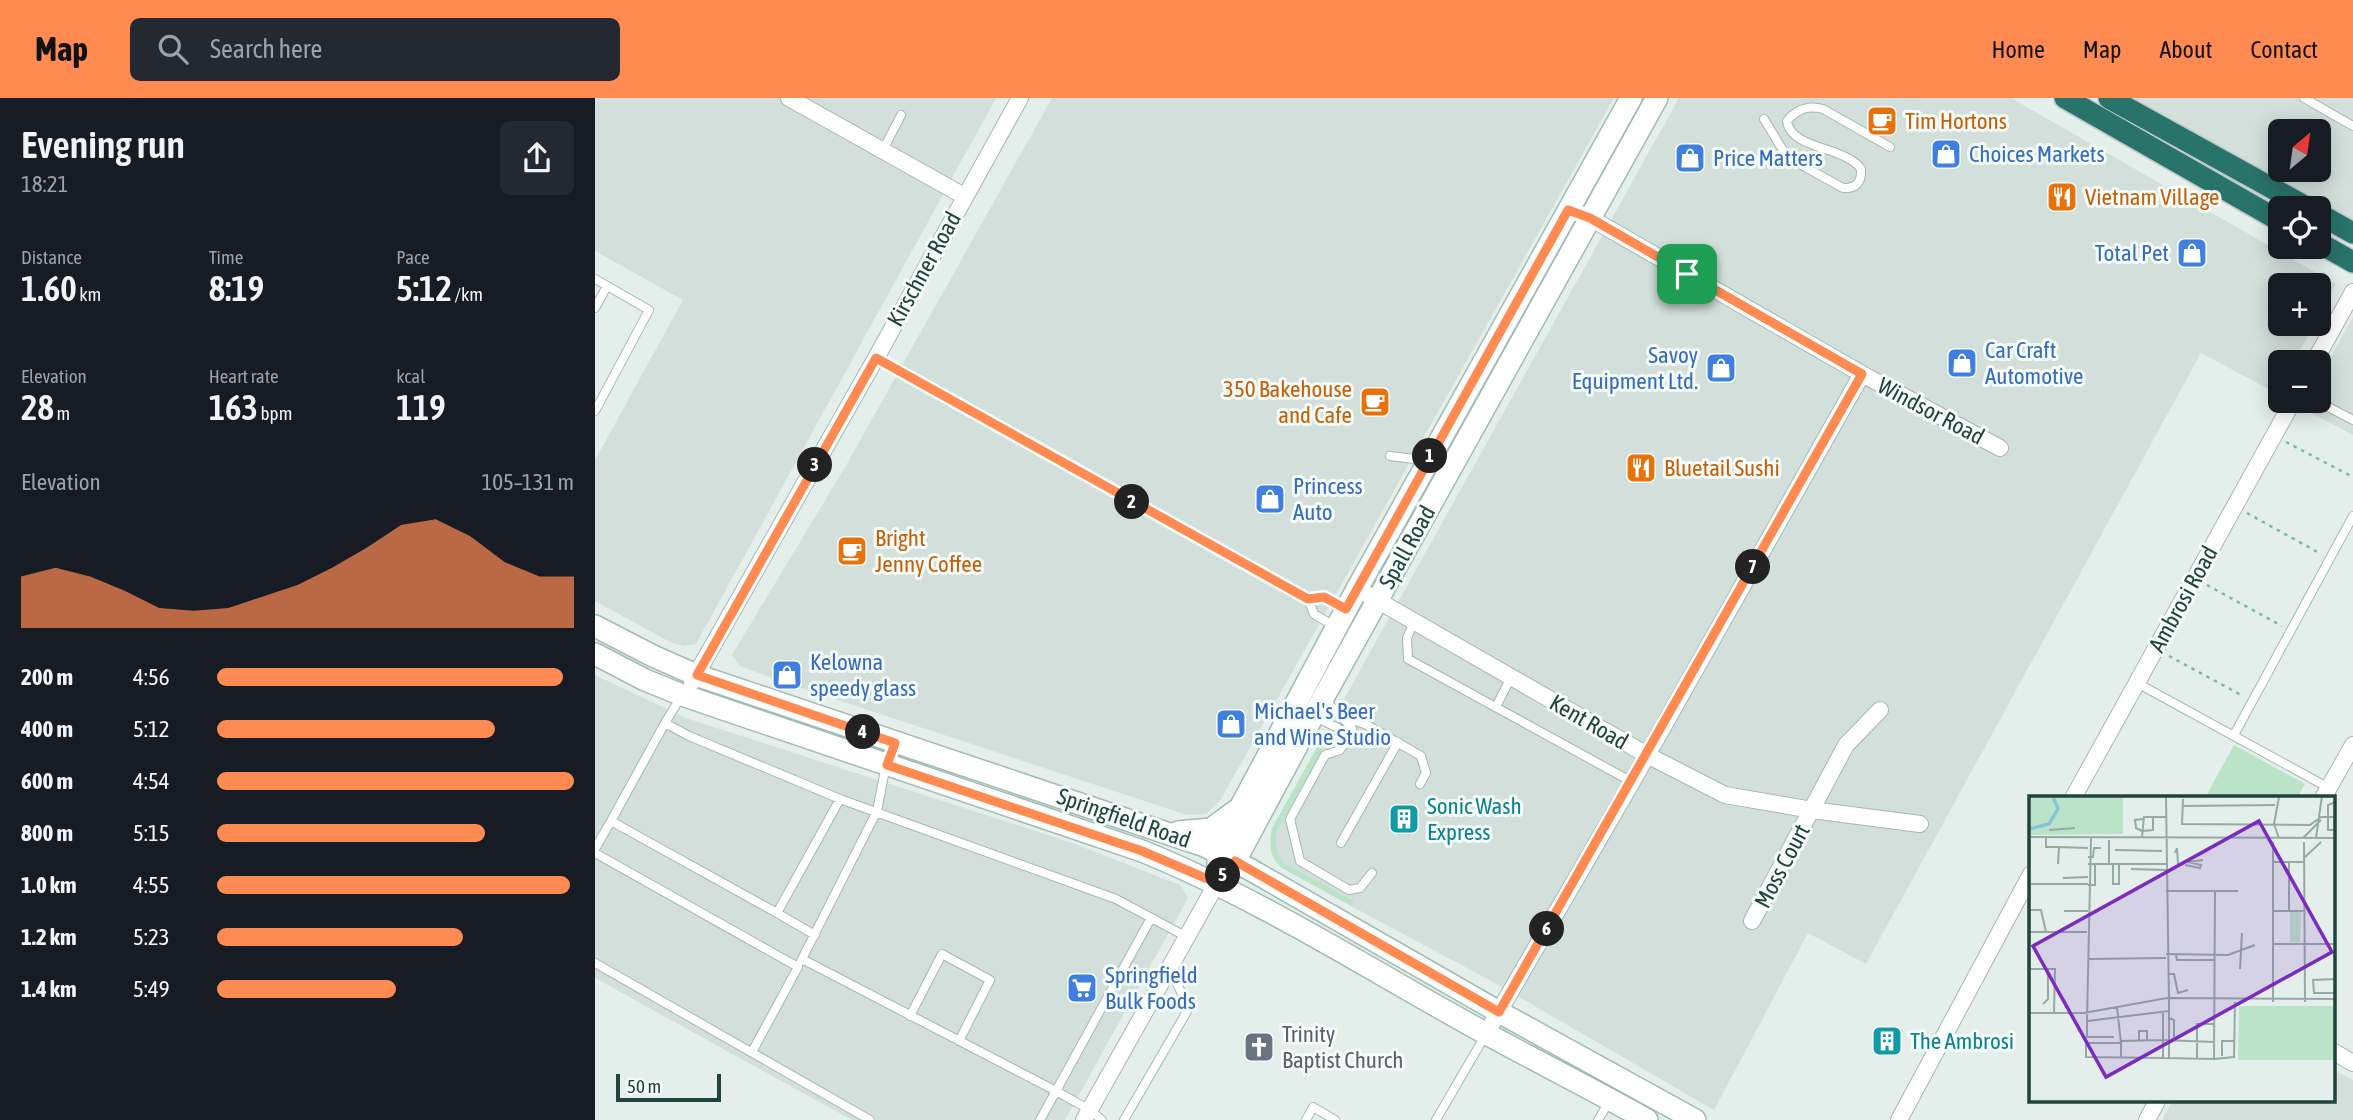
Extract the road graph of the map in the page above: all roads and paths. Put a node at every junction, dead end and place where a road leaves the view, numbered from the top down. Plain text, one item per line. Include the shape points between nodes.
1 (789, 98) edge
2 (1020, 98) edge
3 (1631, 98) edge
4 (1657, 98) edge
5 (2065, 98) edge
6 (2109, 98) edge
7 (2304, 98) edge
8 (901, 115) dead end
9 (1764, 119) dead end
10 (2353, 126) edge
11 (1890, 147) dead end
12 (883, 150) junction
13 (964, 195) junction
14 (2286, 196) edge
15 (1568, 210) junction
16 (2268, 214) edge
17 (1590, 218) junction
18 (2331, 221) edge
19 (2353, 233) edge
20 (2331, 250) edge
21 (2353, 262) edge
22 (595, 279) edge
23 (607, 286) junction
24 (2353, 292) edge
25 (595, 307) edge
26 (2321, 350) edge
27 (876, 358) junction
28 (1862, 374) junction
29 (2331, 408) edge
30 (595, 411) edge
31 (2286, 413) edge
32 (2353, 420) edge
33 (2274, 435) junction
34 (2000, 448) dead end
35 (1389, 456) dead end
36 (1425, 465) junction
37 (2353, 477) edge
38 (2234, 507) junction
39 (2353, 516) edge
40 (2330, 559) junction
41 (2195, 578) junction
42 (1357, 589) junction
43 (1308, 599) junction
44 (1377, 601) junction
45 (1341, 618) junction
46 (1414, 622) junction
47 (595, 626) edge
48 (2291, 631) junction
49 (2155, 649) junction
50 (595, 654) edge
51 (697, 675) junction
52 (1511, 677) junction
53 (2137, 683) junction
54 (682, 695) junction
55 (2252, 700) junction
56 (1318, 707) junction
57 (1496, 708) junction
58 (1880, 710) dead end
59 (1342, 716) junction
60 (665, 723) junction
61 (2234, 735) junction
62 (1398, 742) junction
63 (895, 743) junction
64 (2353, 745) edge
65 (1340, 750) junction
66 (1647, 755) junction
67 (887, 765) junction
68 (1632, 782) junction
69 (1420, 784) dead end
70 (2326, 793) edge
71 (2074, 796) edge
72 (839, 799) junction
73 (1241, 806) junction
74 (1812, 810) junction
75 (877, 811) junction
76 (611, 821) junction
77 (1920, 824) dead end
78 (1169, 833) junction
79 (1341, 842) dead end
80 (595, 851) edge
81 (1227, 857) junction
82 (1372, 873) dead end
83 (2029, 882) edge
84 (1217, 883) junction
85 (777, 914) junction
86 (1151, 918) junction
87 (1752, 922) dead end
88 (815, 935) junction
89 (1187, 937) junction
90 (595, 963) edge
91 (800, 963) junction
92 (1165, 975) junction
93 (1499, 1012) junction
94 (910, 1016) junction
95 (1486, 1034) junction
96 (959, 1041) junction
97 (752, 1052) junction
98 (2336, 1053) edge
99 (2353, 1063) edge
100 (1056, 1091) junction
101 (1610, 1099) junction
102 (2156, 1102) edge
103 (1092, 1116) edge
104 (870, 1120) edge
105 (1040, 1120) edge
106 (1124, 1120) edge
107 (1306, 1120) edge
108 (1335, 1120) edge
109 (1436, 1120) edge
110 (1598, 1120) edge
111 (1647, 1120) edge
112 (1695, 1120) edge
113 (1899, 1120) edge
114 (2147, 1120) edge

1 - 12 street
2 - 13 street, Kirschner Road
3 - 15 main road, Spall Road
4 - 17 main road, Spall Road
5 - 16 highway
6 - 14 highway
7 - 10 lane
8 - 12 lane
9 - 11 lane via 1787,157 1843,188 1856,186 1861,169 1848,157 1792,134 1787,121 1791,115 1797,110 1823,109
12 - 13 street
13 - 27 street, Kirschner Road
15 - 17 street, Windsor Road
15 - 36 main road, Spall Road
17 - 28 street, Windsor Road
17 - 44 main road, Spall Road
18 - 19 highway
20 - 21 highway
22 - 23 lane
23 - 25 lane
23 - 30 lane via 649,310
24 - 26 street
27 - 43 lane
27 - 51 street, Kirschner Road
28 - 34 street, Windsor Road
28 - 66 street
29 - 32 lane
31 - 33 street, Ambrosi Road
33 - 37 path
33 - 38 street, Ambrosi Road
35 - 36 lane
36 - 42 main road, Spall Road
38 - 40 path
38 - 41 street, Ambrosi Road
39 - 40 lane
40 - 48 lane
41 - 48 path
41 - 49 street, Ambrosi Road
42 - 44 street, Kent Road
42 - 45 main road, Spall Road
43 - 45 lane via 1324,597
43 - 45 lane via 1314,614
44 - 46 street, Kent Road
44 - 56 main road, Spall Road
45 - 73 main road, Spall Road
46 - 52 street, Kent Road
46 - 57 lane via 1407,638 1408,659
47 - 51 main road, Springfield Road
48 - 55 lane
49 - 53 street, Ambrosi Road
49 - 55 path
50 - 54 main road, Springfield Road
51 - 54 street, Kirschner Road
51 - 63 main road, Springfield Road
52 - 57 lane
52 - 66 street, Kent Road
53 - 61 lane
53 - 71 street, Ambrosi Road
54 - 60 lane
54 - 67 main road, Springfield Road
55 - 61 lane
56 - 59 lane
56 - 65 lane via 1343,735
56 - 81 main road, Spall Road
57 - 68 lane
58 - 74 street, Moss Court via 1846,745
59 - 62 lane
59 - 65 lane via 1352,728
60 - 72 lane
60 - 76 lane
61 - 70 lane
62 - 69 lane via 1421,755 1426,772
62 - 79 lane
63 - 67 lane
63 - 78 main road, Springfield Road
64 - 70 street
65 - 82 lane via 1325,755 1290,819 1298,854 1304,865 1349,890 1360,888
66 - 68 street
66 - 74 street, Kent Road via 1725,795
67 - 75 lane
67 - 84 main road, Springfield Road via 1142,851
68 - 93 street
72 - 75 lane
72 - 85 lane
73 - 78 main road via 1211,829
73 - 81 main road, Spall Road
74 - 77 street, Kent Road
74 - 87 street, Moss Court
75 - 86 lane via 1116,899
75 - 88 lane
76 - 80 lane
76 - 85 lane
78 - 81 main road, Springfield Road
80 - 91 lane
81 - 84 main road, Spall Road
81 - 93 main road, Springfield Road
83 - 113 street
84 - 89 street, Spall Road
84 - 95 main road, Springfield Road
85 - 88 lane
86 - 89 lane
86 - 100 lane
88 - 91 lane
89 - 92 street, Spall Road
90 - 97 lane
91 - 94 lane
91 - 97 lane
92 - 103 street, Spall Road
92 - 106 lane via 1176,982 1189,1008
93 - 95 street
93 - 112 main road, Springfield Road
94 - 96 lane
94 - 96 lane via 941,954 990,980
95 - 101 main road, Springfield Road
95 - 109 lane
96 - 100 lane
97 - 104 lane
98 - 99 street
100 - 103 lane
100 - 105 lane
101 - 110 lane
101 - 111 main road, Springfield Road
102 - 114 street
107 - 108 lane via 1313,1107

